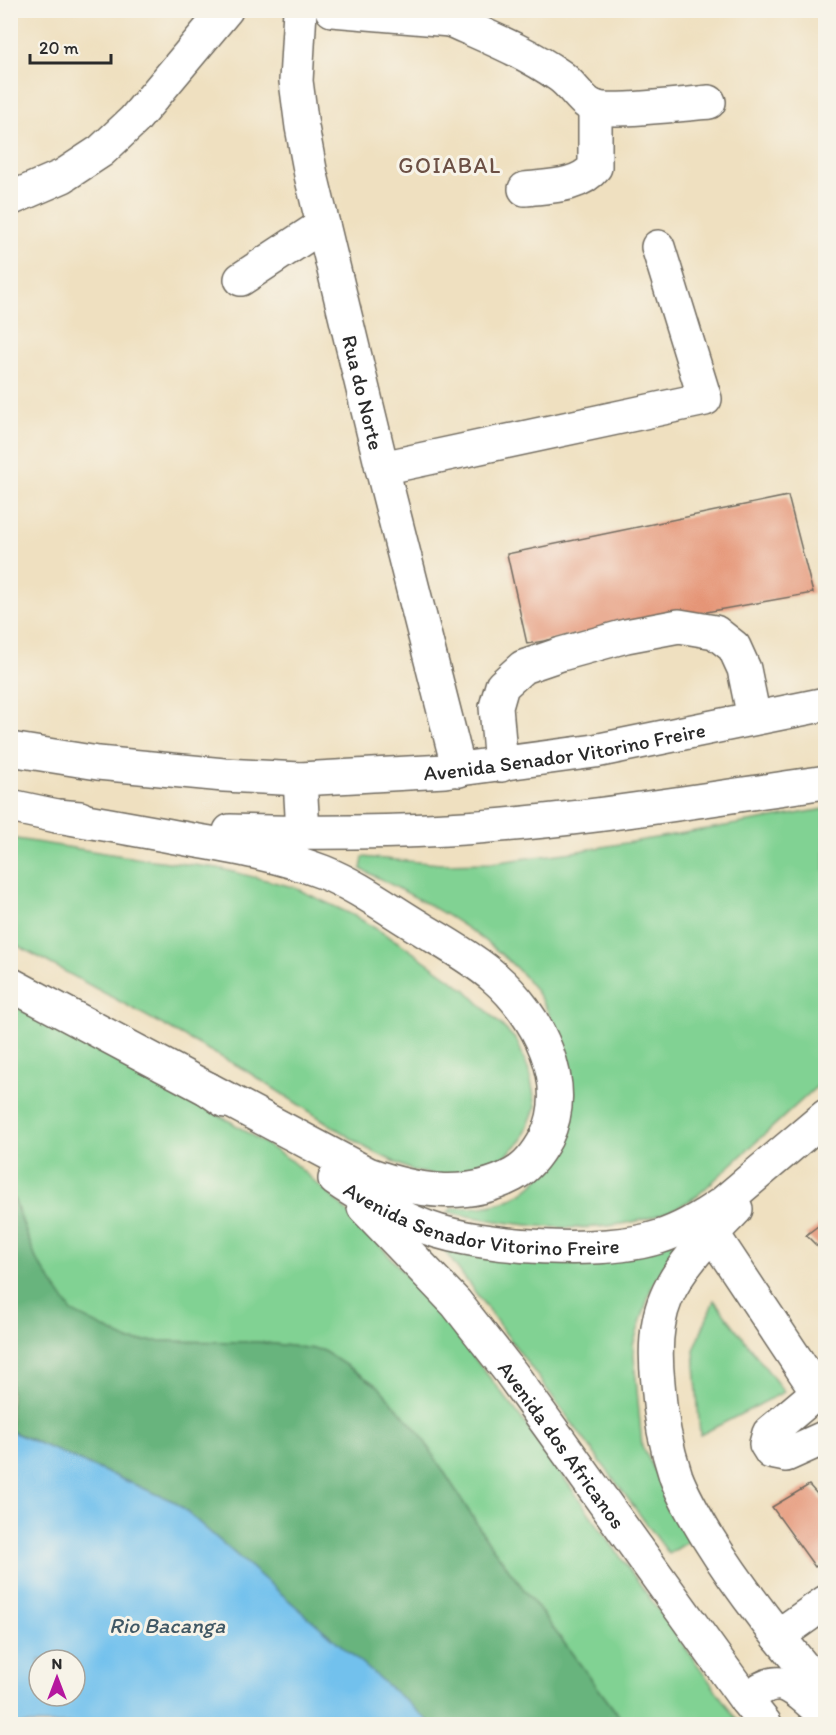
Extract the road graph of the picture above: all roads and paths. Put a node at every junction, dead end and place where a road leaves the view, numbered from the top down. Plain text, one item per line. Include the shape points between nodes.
1 (226, 10) edge
2 (300, 10) edge
3 (332, 10) edge
4 (453, 15) edge
5 (709, 102) dead end
6 (595, 107) junction
7 (525, 189) dead end
8 (10, 199) edge
9 (323, 225) junction
10 (658, 247) dead end
11 (241, 279) dead end
12 (382, 468) junction
13 (825, 704) edge
14 (754, 718) junction
15 (10, 749) edge
16 (501, 765) junction
17 (459, 770) junction
18 (300, 779) junction
19 (825, 782) edge
20 (10, 806) edge
21 (57, 816) junction
22 (303, 833) junction
23 (10, 984) edge
24 (208, 1089) junction
25 (825, 1117) edge
26 (339, 1182) junction
27 (712, 1233) junction
28 (821, 1388) edge
29 (825, 1437) edge
30 (825, 1602) edge
31 (778, 1636) junction
32 (825, 1695) edge
33 (755, 1712) edge
34 (825, 1716) edge

1 - 8 main road via 134,120 101,151 63,176
2 - 9 main road, Rua do Norte via 296,81
3 - 4 main road
4 - 6 main road via 534,59 563,78
5 - 6 main road
6 - 7 main road via 595,167 580,181
9 - 11 main road
9 - 12 main road, Rua do Norte
10 - 12 main road via 705,399
12 - 17 main road, Rua do Norte
13 - 14 main road, Avenida Senador Vitorino Freire
14 - 16 main road, Avenida Senador Vitorino Freire via 595,751
14 - 16 main road via 744,669 734,647 715,632 679,626 561,654 523,668 502,686 496,707
15 - 18 main road, Avenida Senador Vitorino Freire via 98,763
16 - 17 main road, Avenida Senador Vitorino Freire
17 - 18 main road, Avenida Senador Vitorino Freire
18 - 22 main road
19 - 22 main road via 572,818 448,829
20 - 21 main road
21 - 22 main road via 212,831
21 - 24 main road via 268,854 326,873 355,888 474,962 515,998 532,1020 546,1050 555,1093 548,1134 528,1163 498,1181 472,1189 444,1191 393,1183 368,1174
23 - 24 main road, Avenida Senador Vitorino Freire
24 - 26 main road, Avenida Senador Vitorino Freire
25 - 26 main road, Avenida Senador Vitorino Freire via 708,1214 661,1237 621,1245 503,1244 464,1238 428,1228
25 - 27 main road
26 - 33 main road, Avenida dos Africanos via 456,1303 511,1373
27 - 28 main road
27 - 31 main road via 677,1276 662,1308 657,1335 660,1408 677,1479 694,1515
28 - 29 main road via 769,1433 765,1444 771,1452 786,1455
30 - 31 main road
31 - 32 main road
33 - 34 main road via 758,1689 783,1684 795,1689

